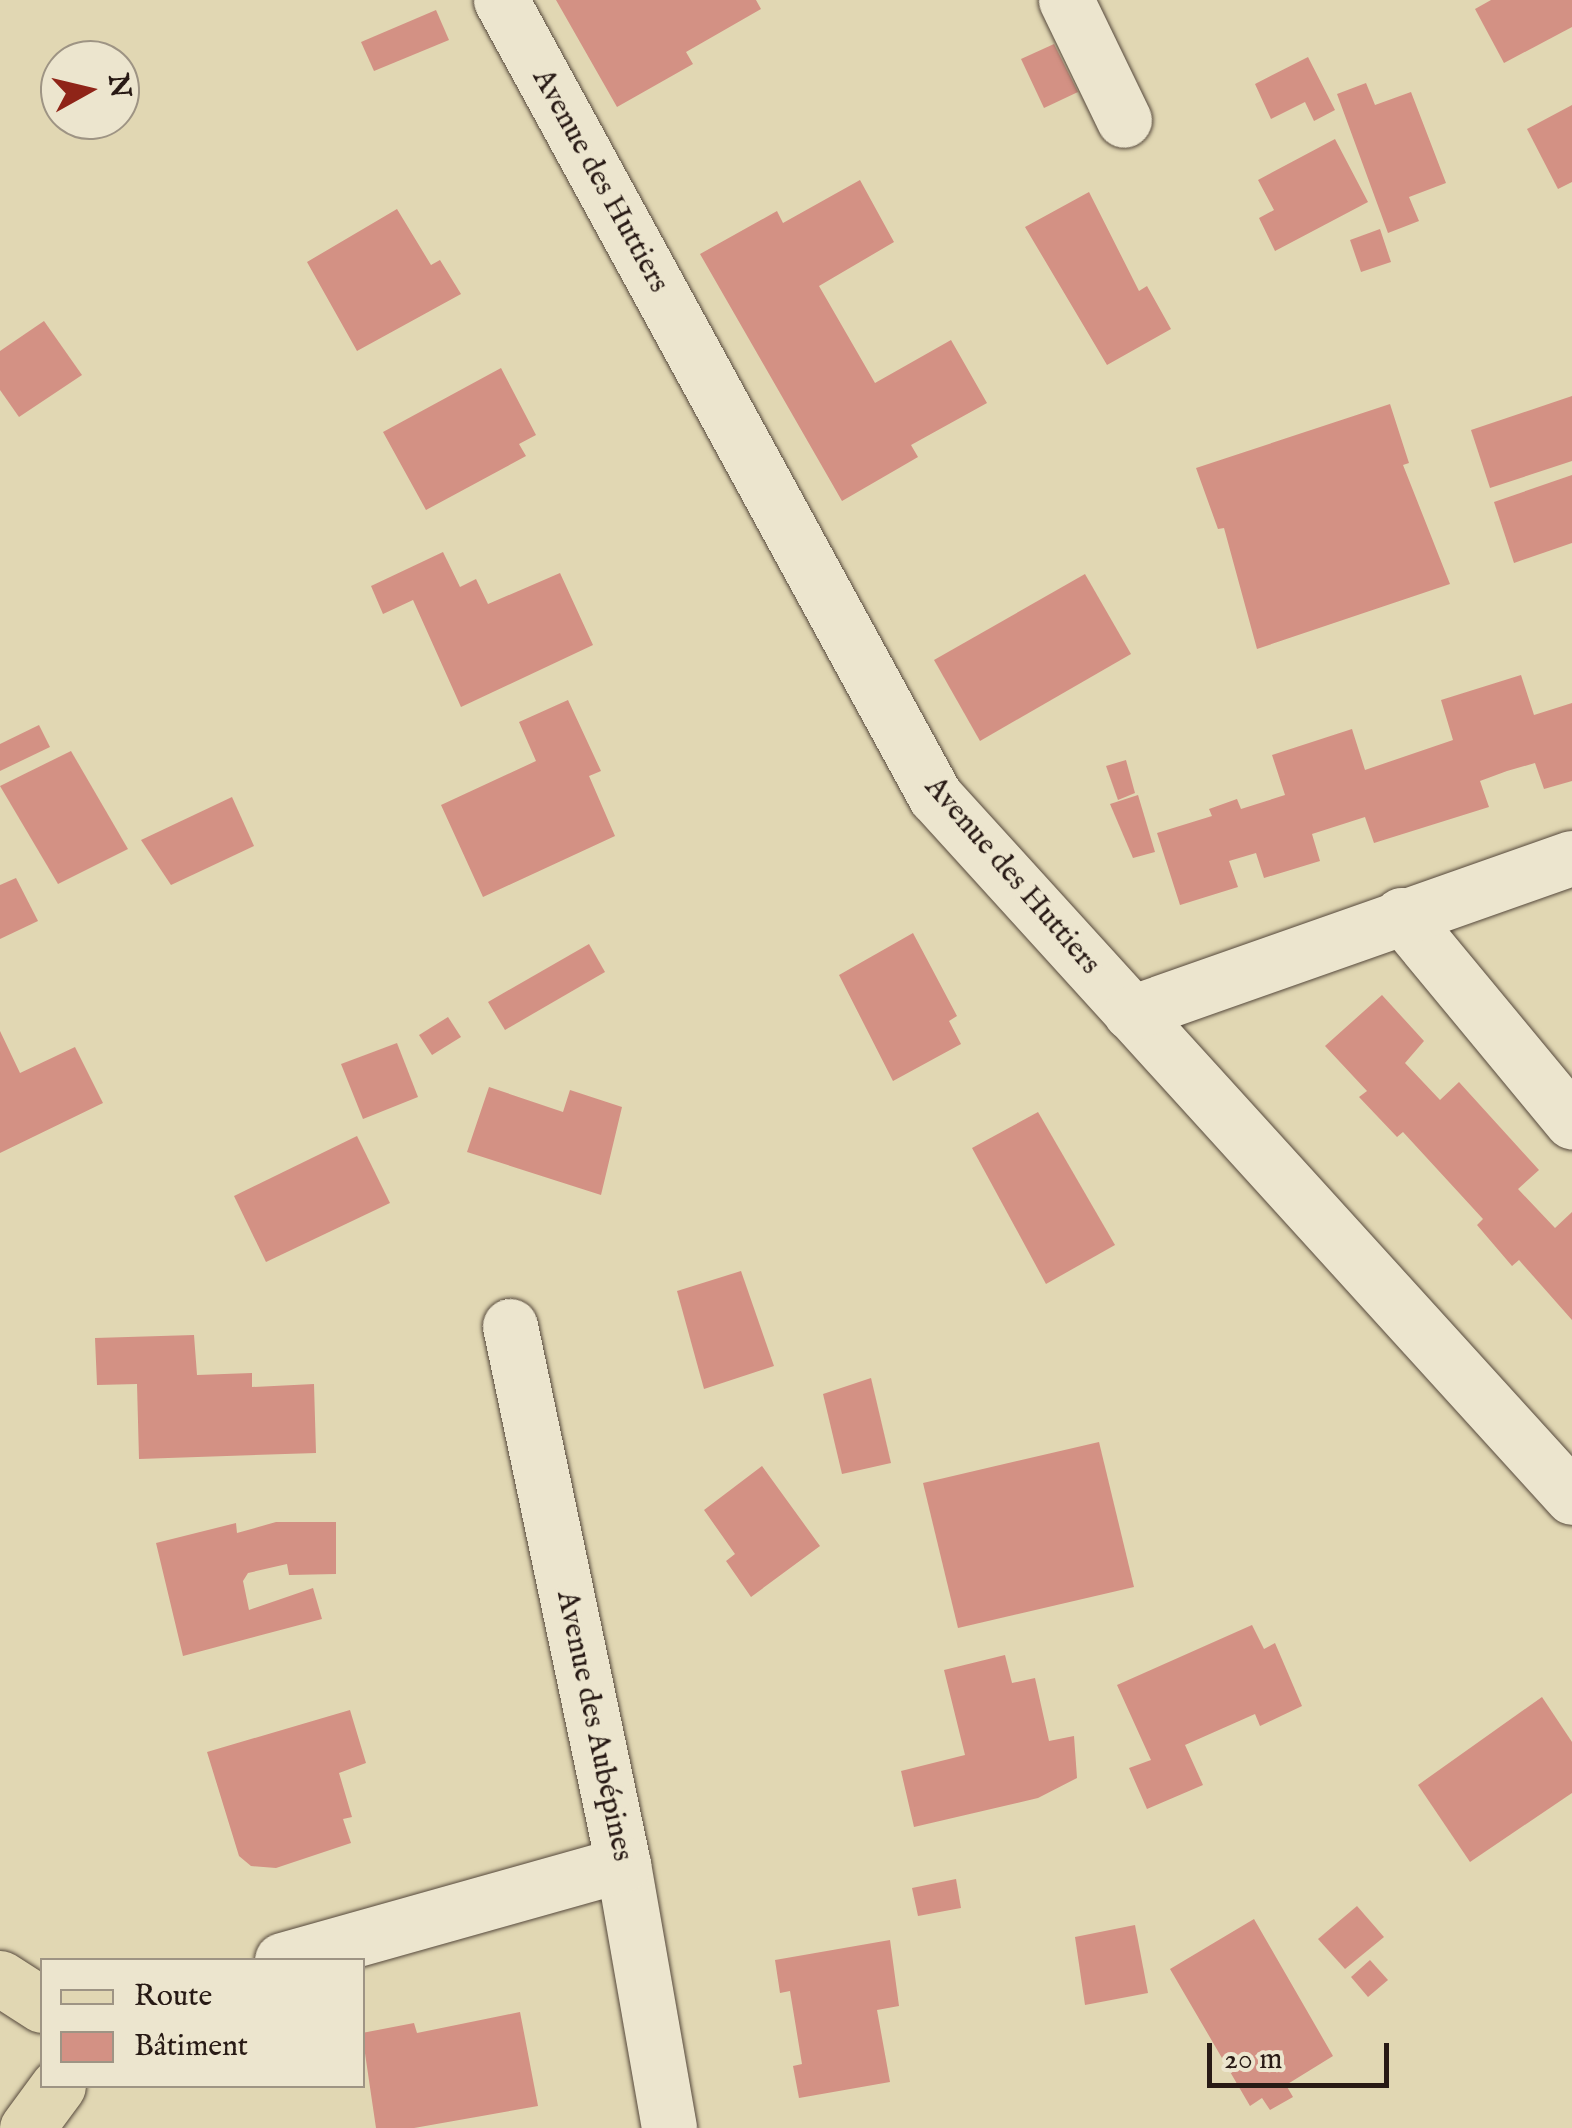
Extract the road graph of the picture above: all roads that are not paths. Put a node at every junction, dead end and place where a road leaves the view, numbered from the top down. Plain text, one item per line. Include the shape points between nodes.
1 (501, 0) edge
2 (1066, 0) edge
3 (1124, 120) dead end
4 (1572, 858) edge
5 (1401, 915) junction
6 (1131, 1013) junction
7 (1572, 1122) edge
8 (510, 1326) dead end
9 (1572, 1496) edge
10 (622, 1864) junction
11 (289, 1958) edge
12 (0, 1978) edge
13 (40, 2004) edge
14 (57, 2088) edge
15 (27, 2128) edge
16 (669, 2128) edge

1 - 6 street, Avenue des Huttiers via 935,796
2 - 3 street
4 - 5 street
5 - 6 street
5 - 7 street
6 - 9 street, Avenue des Huttiers
8 - 10 street, Avenue des Aubépines
10 - 11 street
10 - 16 street, Avenue des Aubépines
12 - 13 main road
14 - 15 main road

